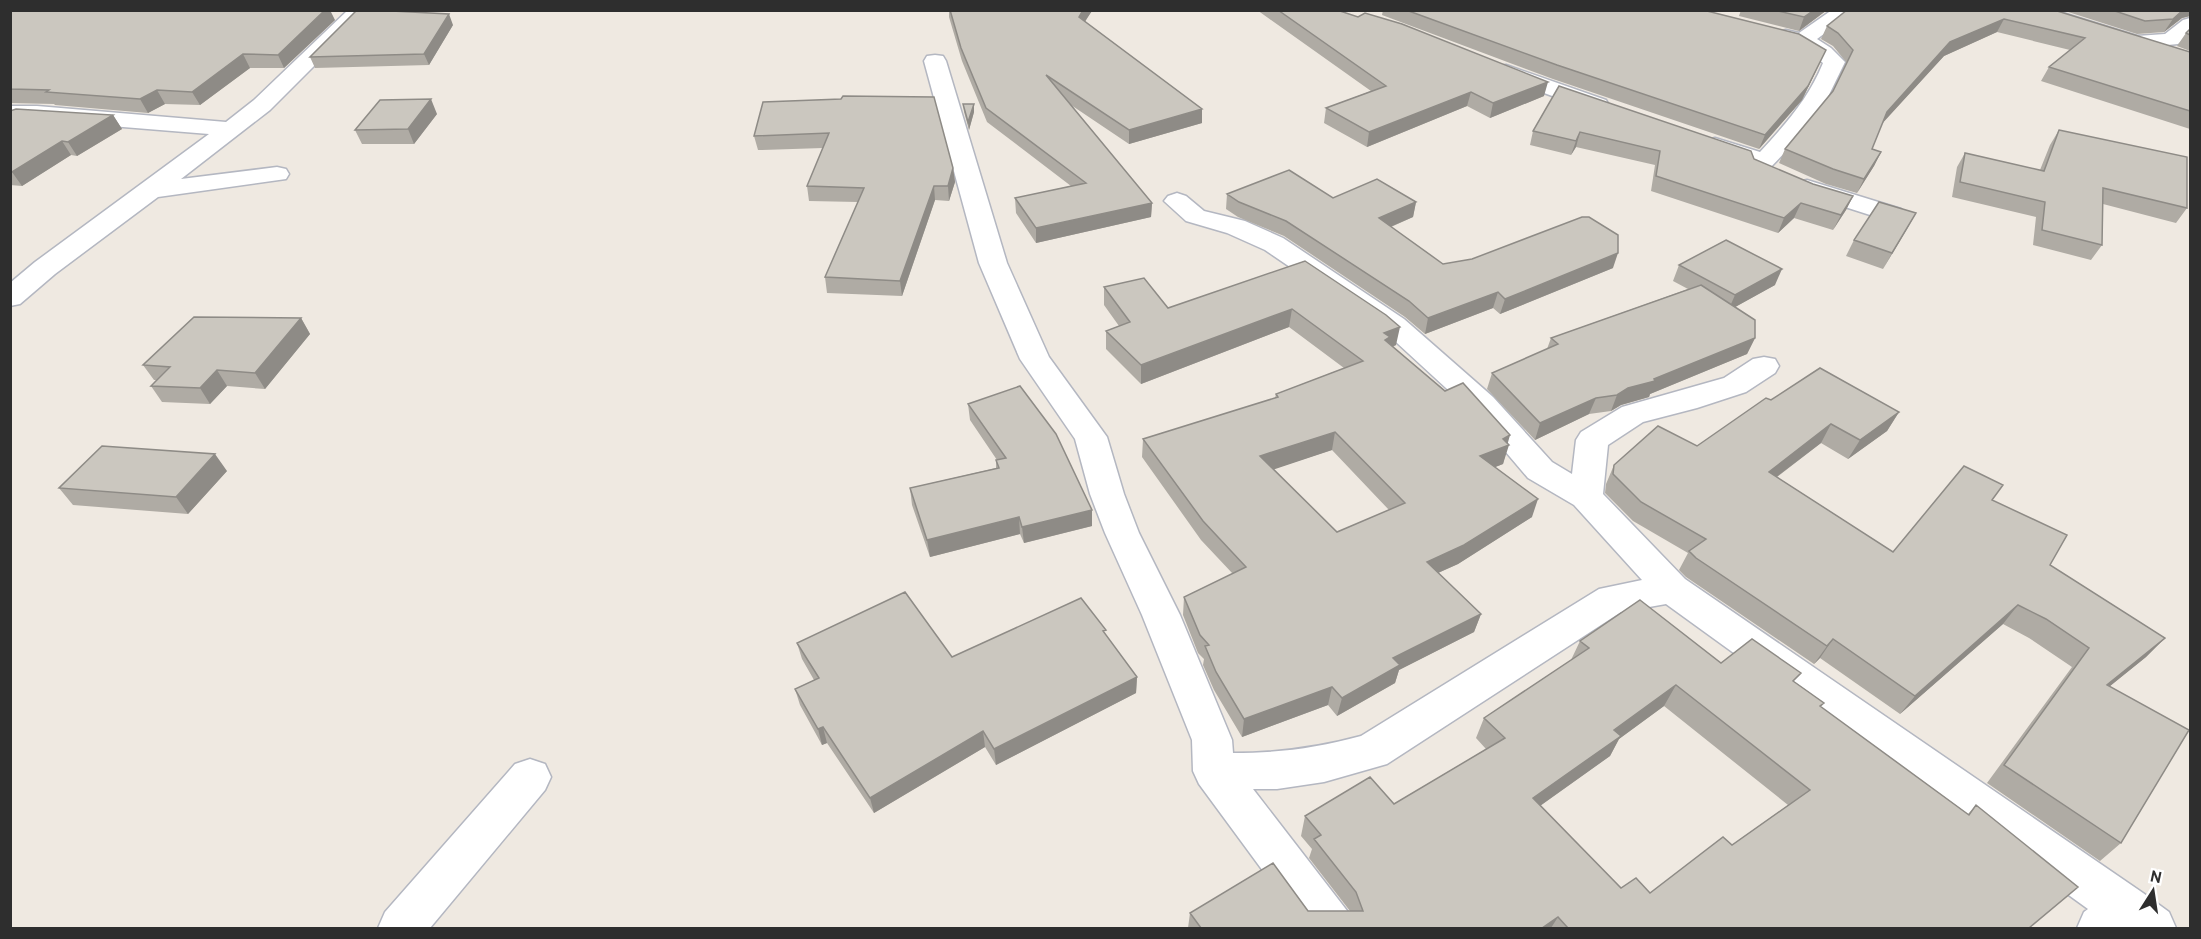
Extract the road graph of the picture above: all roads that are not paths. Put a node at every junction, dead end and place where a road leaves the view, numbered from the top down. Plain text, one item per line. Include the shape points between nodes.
1 (360, 10) edge
2 (1846, 10) edge
3 (2030, 10) edge
4 (2190, 24) edge
5 (1765, 31) edge
6 (1806, 40) junction
7 (2136, 42) junction
8 (2180, 57) edge
9 (935, 61) dead end
10 (1491, 65) edge
11 (1621, 112) edge
12 (10, 113) edge
13 (230, 129) junction
14 (1698, 139) edge
15 (1764, 162) junction
16 (277, 174) dead end
17 (152, 190) junction
18 (1178, 201) dead end
19 (1892, 214) edge
20 (10, 297) edge
21 (1764, 366) dead end
22 (1592, 440) junction
23 (1540, 470) junction
24 (1586, 497) junction
25 (1672, 589) junction
26 (1214, 771) junction
27 (530, 777) dead end
28 (2127, 922) edge
29 (400, 928) edge
30 (1332, 928) edge

1 - 13 street via 262,105
2 - 6 street
3 - 7 street
4 - 7 street via 2171,40
5 - 6 street
6 - 15 street via 1828,54 1834,62 1831,73 1803,119
7 - 8 street
9 - 26 street via 993,263 1035,359 1091,437 1118,523 1212,740
10 - 11 street
12 - 13 street
13 - 17 street
14 - 15 street
15 - 19 street via 1758,166 1816,191
16 - 17 street
17 - 20 street
18 - 23 street via 1195,216 1236,227 1274,244 1394,325 1482,404
21 - 22 street via 1735,385 1633,414
22 - 23 street
22 - 24 street
23 - 24 street
24 - 25 street
25 - 26 street via 1612,599 1372,751 1277,771
25 - 28 street via 1878,736
26 - 30 street
27 - 29 street

